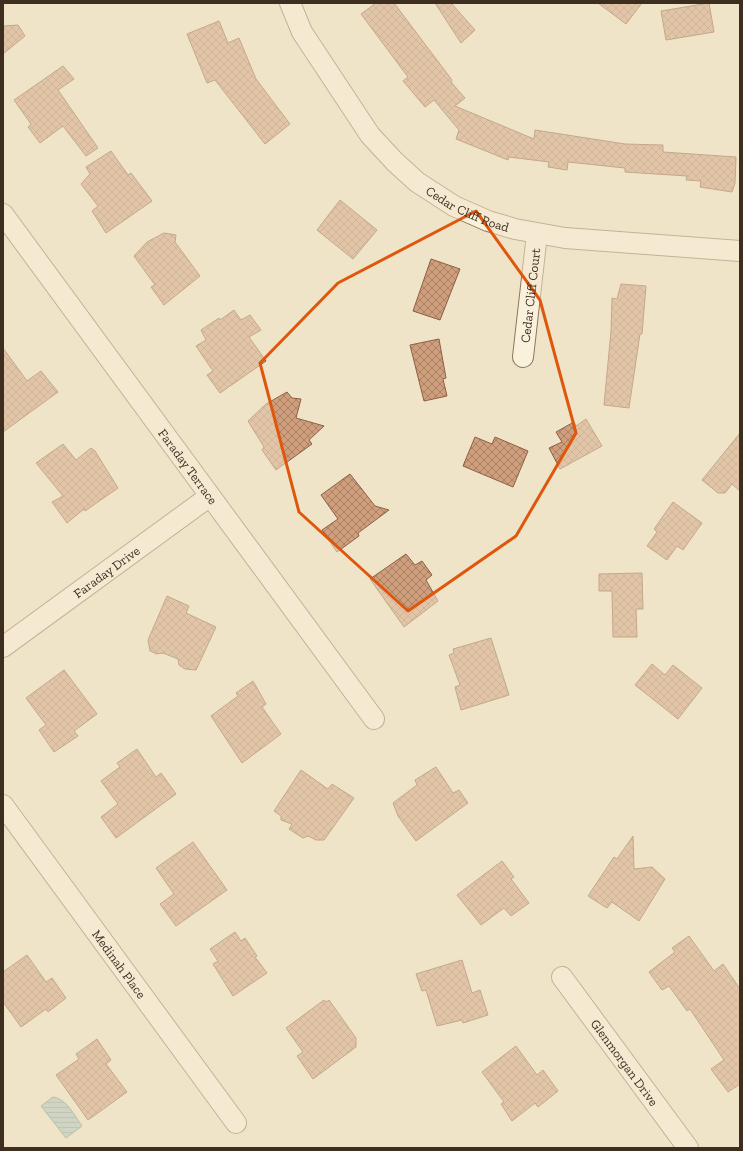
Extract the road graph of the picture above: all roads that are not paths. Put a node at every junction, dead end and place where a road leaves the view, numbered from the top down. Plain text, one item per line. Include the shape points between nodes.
1 (290, 3) edge
2 (3, 214) edge
3 (537, 234) junction
4 (740, 251) edge
5 (523, 358) dead end
6 (210, 496) junction
7 (3, 647) edge
8 (374, 719) dead end
9 (3, 805) edge
10 (562, 977) dead end
11 (236, 1123) dead end
12 (688, 1148) edge

1 - 3 street, Cedar Cliff Road via 302,32 370,135 395,162 417,182 454,206 488,221
2 - 6 street, Faraday Terrace
3 - 4 street, Cedar Cliff Road
3 - 5 street, Cedar Cliff Court
6 - 7 street, Faraday Drive
6 - 8 street, Faraday Terrace
9 - 11 street, Medinah Place
10 - 12 street, Glenmorgan Drive

